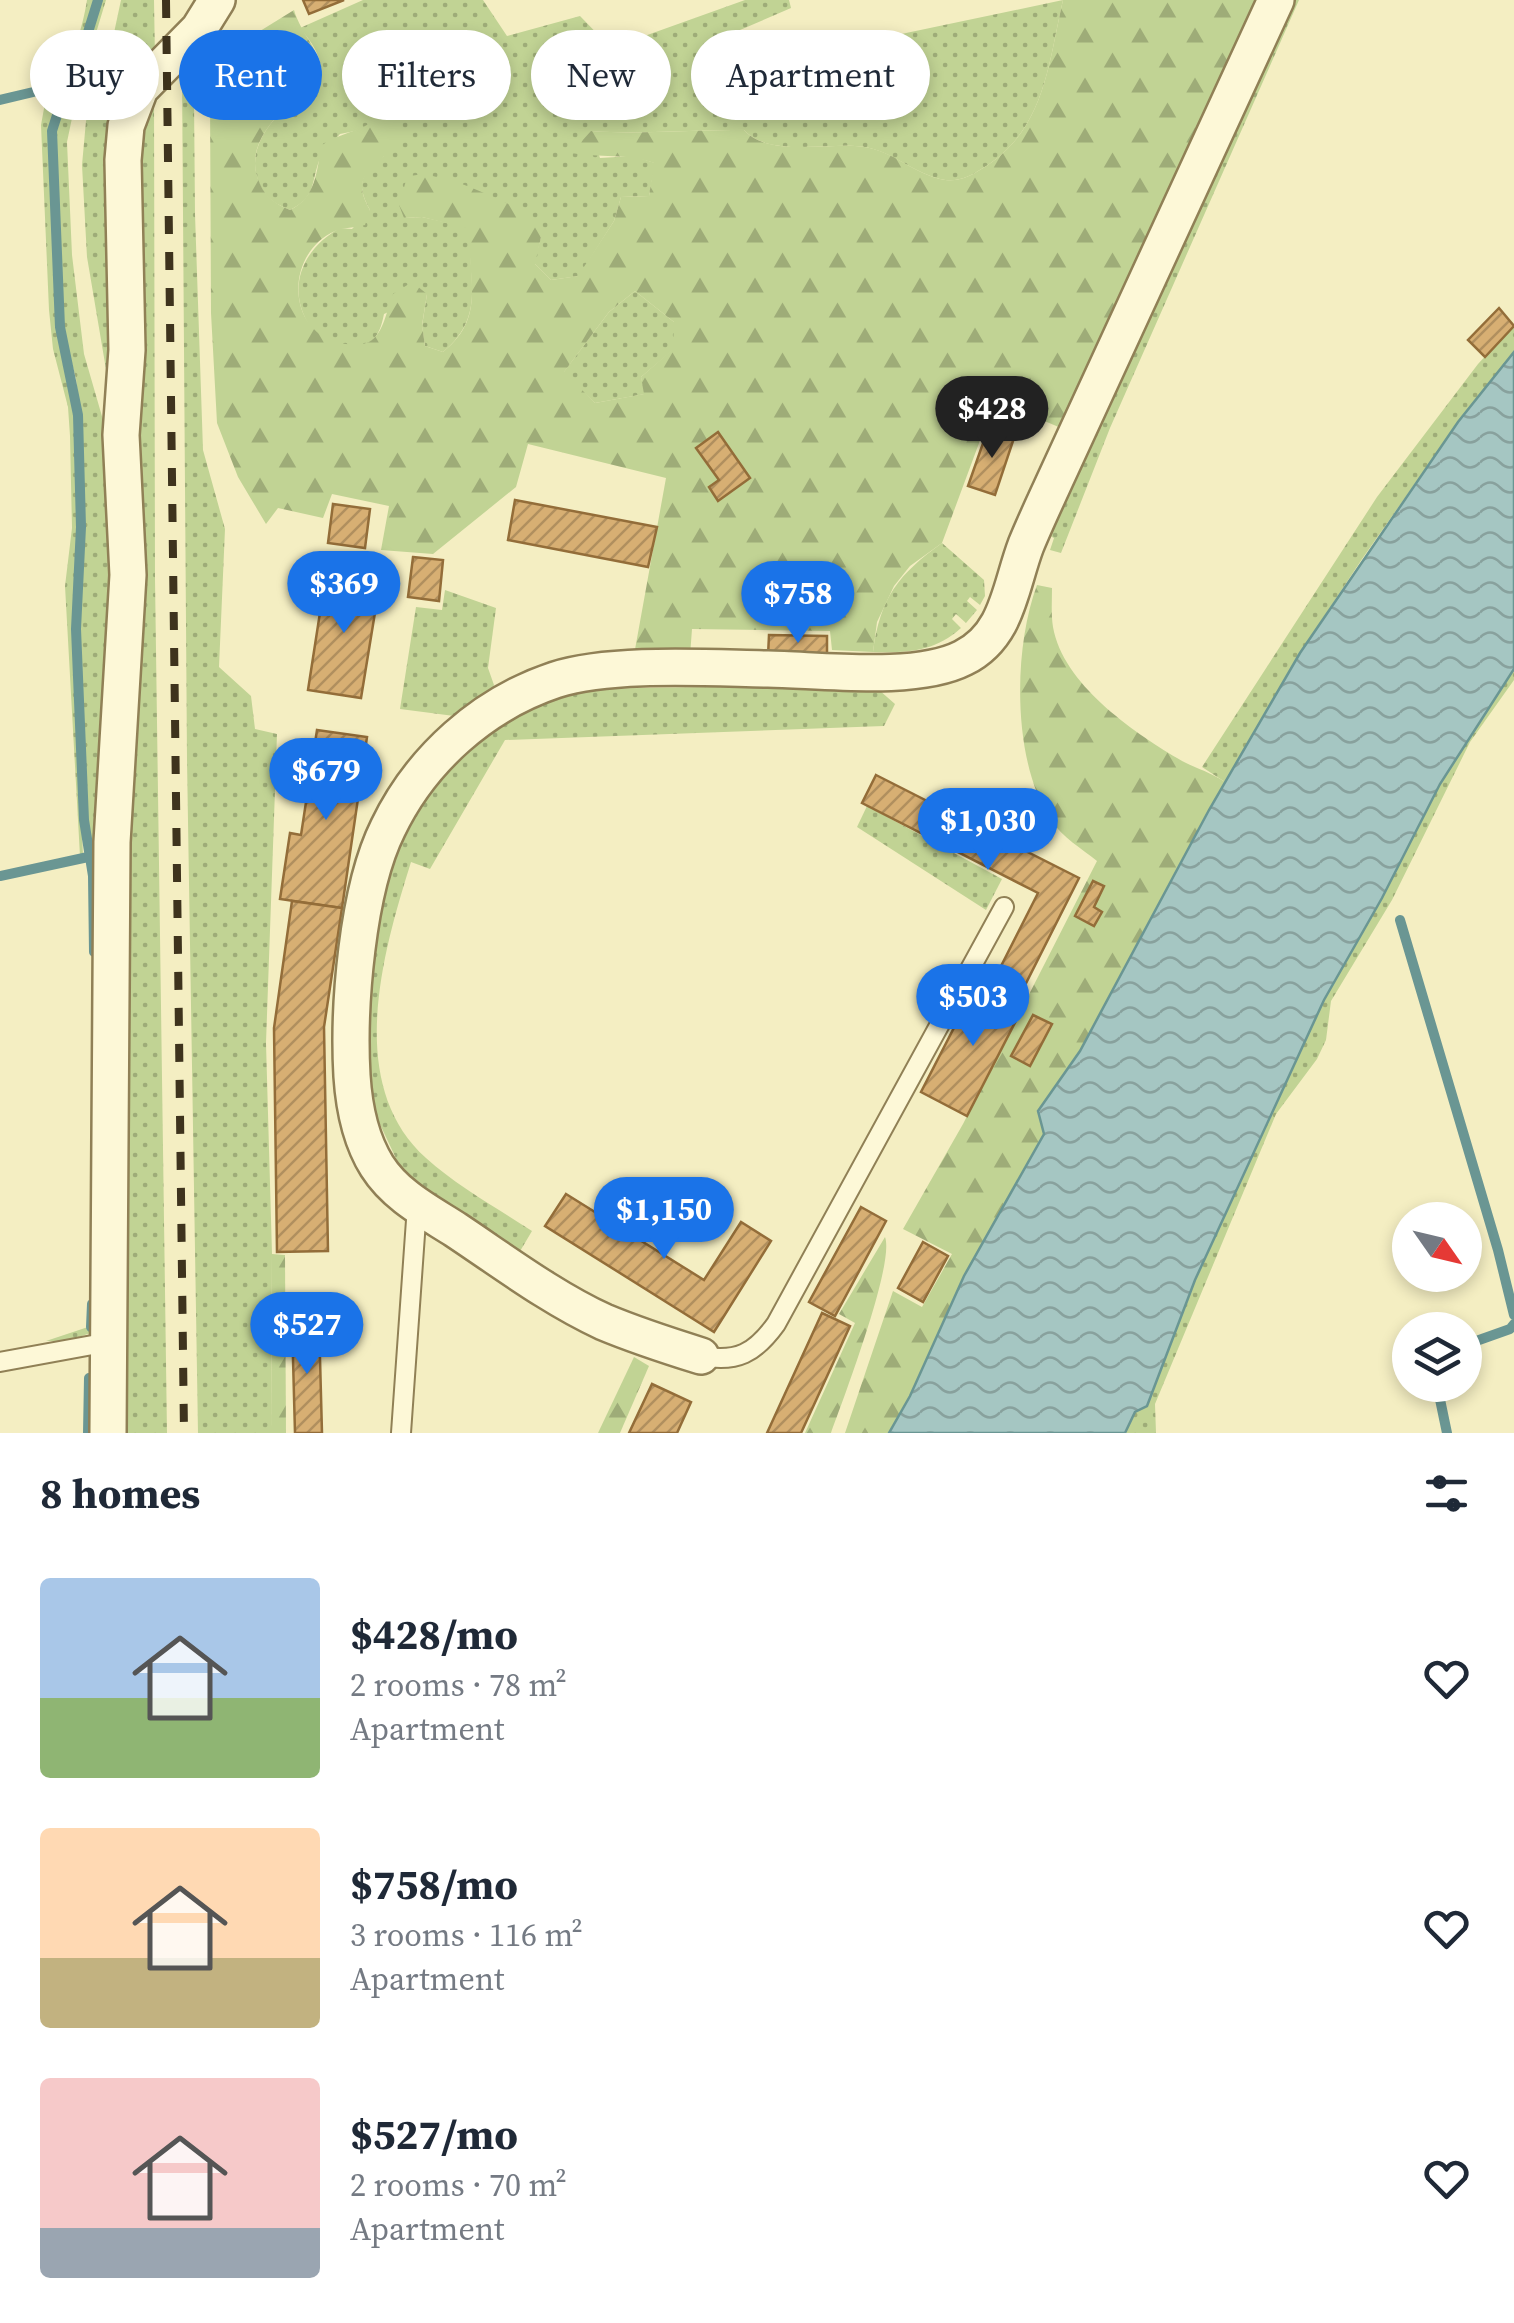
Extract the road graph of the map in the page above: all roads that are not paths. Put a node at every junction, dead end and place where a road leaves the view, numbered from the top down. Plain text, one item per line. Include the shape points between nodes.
1 (217, 0) edge
2 (1276, 0) edge
3 (1004, 907) dead end
4 (417, 1206) junction
5 (110, 1342) junction
6 (701, 1356) joint
7 (0, 1362) edge
8 (108, 1433) edge
9 (401, 1433) edge

1 - 5 street via 199,29 140,89 124,142 128,350 121,436 128,575 112,842
2 - 4 street via 1025,548 1002,622 983,645 938,669 652,668 556,680 477,721 411,788 386,830 365,907 351,1065 367,1145 393,1186
3 - 6 lane via 776,1324 748,1354
4 - 6 street via 574,1306
4 - 9 lane
5 - 7 lane
5 - 8 street

